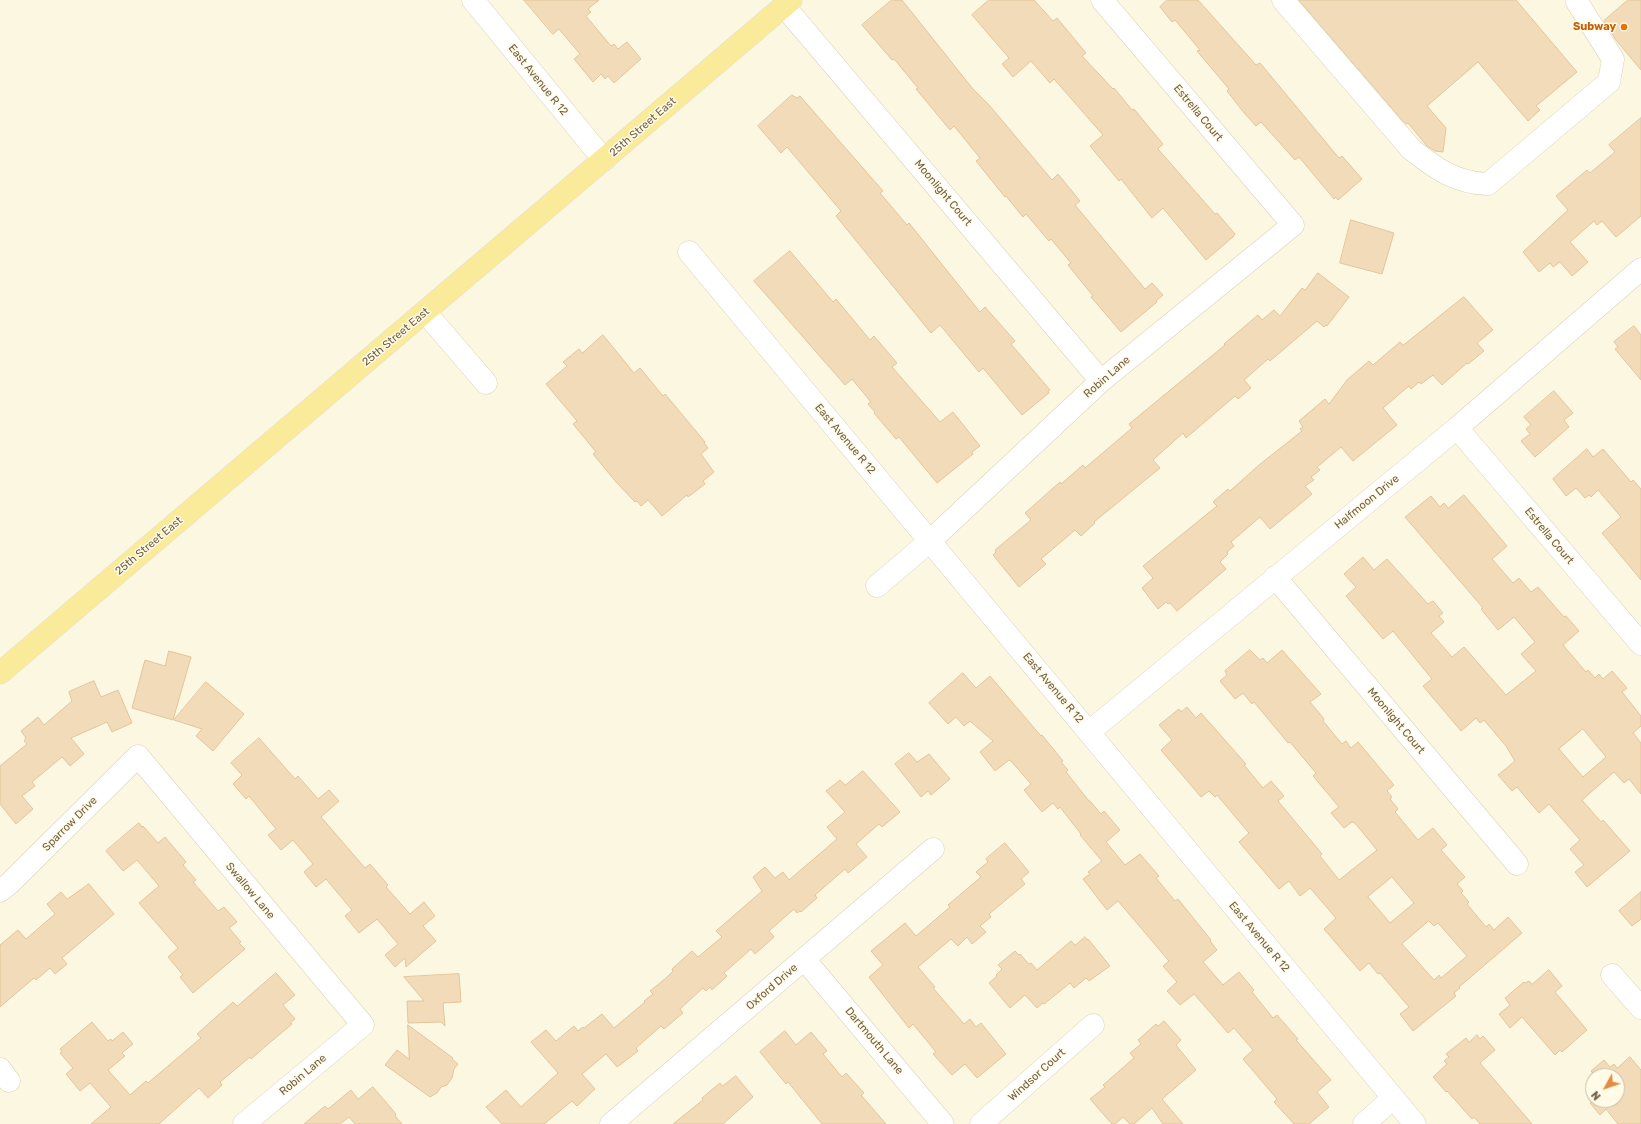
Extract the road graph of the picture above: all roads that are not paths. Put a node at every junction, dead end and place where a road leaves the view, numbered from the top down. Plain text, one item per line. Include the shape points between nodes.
1 (473, 0) edge
2 (1102, 0) edge
3 (1283, 0) edge
4 (1573, 1) edge
5 (788, 3) edge
6 (604, 160) junction
7 (1293, 225) joint
8 (689, 252) dead end
9 (1641, 269) edge
10 (425, 312) junction
11 (1101, 381) junction
12 (486, 383) dead end
13 (1457, 428) junction
14 (930, 540) junction
15 (1275, 577) junction
16 (877, 586) dead end
17 (1641, 644) edge
18 (0, 673) edge
19 (1089, 732) junction
20 (138, 756) joint
21 (933, 849) dead end
22 (1518, 864) dead end
23 (3, 882) edge
24 (804, 959) junction
25 (1612, 974) dead end
26 (1641, 1008) edge
27 (363, 1025) joint
28 (1093, 1025) dead end
29 (1393, 1098) junction
30 (244, 1124) edge
31 (611, 1124) edge
32 (943, 1124) edge
33 (981, 1124) edge
34 (1364, 1124) edge
35 (1415, 1124) edge

1 - 6 street, East Avenue R 12
2 - 7 street, Estrella Court
3 - 4 street via 1411,149 1430,165 1451,177 1474,184 1488,184 1609,82 1613,59
5 - 6 main road, 25th Street East
5 - 11 street, Moonlight Court
6 - 10 main road, 25th Street East
7 - 11 street, Robin Lane
8 - 14 street, East Avenue R 12
9 - 13 street, Halfmoon Drive
10 - 12 street
10 - 18 main road, 25th Street East
11 - 14 street, Robin Lane
13 - 15 street, Halfmoon Drive
13 - 17 street, Estrella Court
14 - 16 street, Robin Lane
14 - 19 street, East Avenue R 12
15 - 19 street, Halfmoon Drive
15 - 22 street, Moonlight Court
19 - 29 street, East Avenue R 12
20 - 23 street, Sparrow Drive
20 - 27 street, Swallow Lane
21 - 24 street, Oxford Drive
24 - 31 street, Oxford Drive
24 - 32 street, Dartmouth Lane
25 - 26 street
27 - 30 street, Robin Lane
28 - 33 street, Windsor Court
29 - 34 street
29 - 35 street, East Avenue R 12

